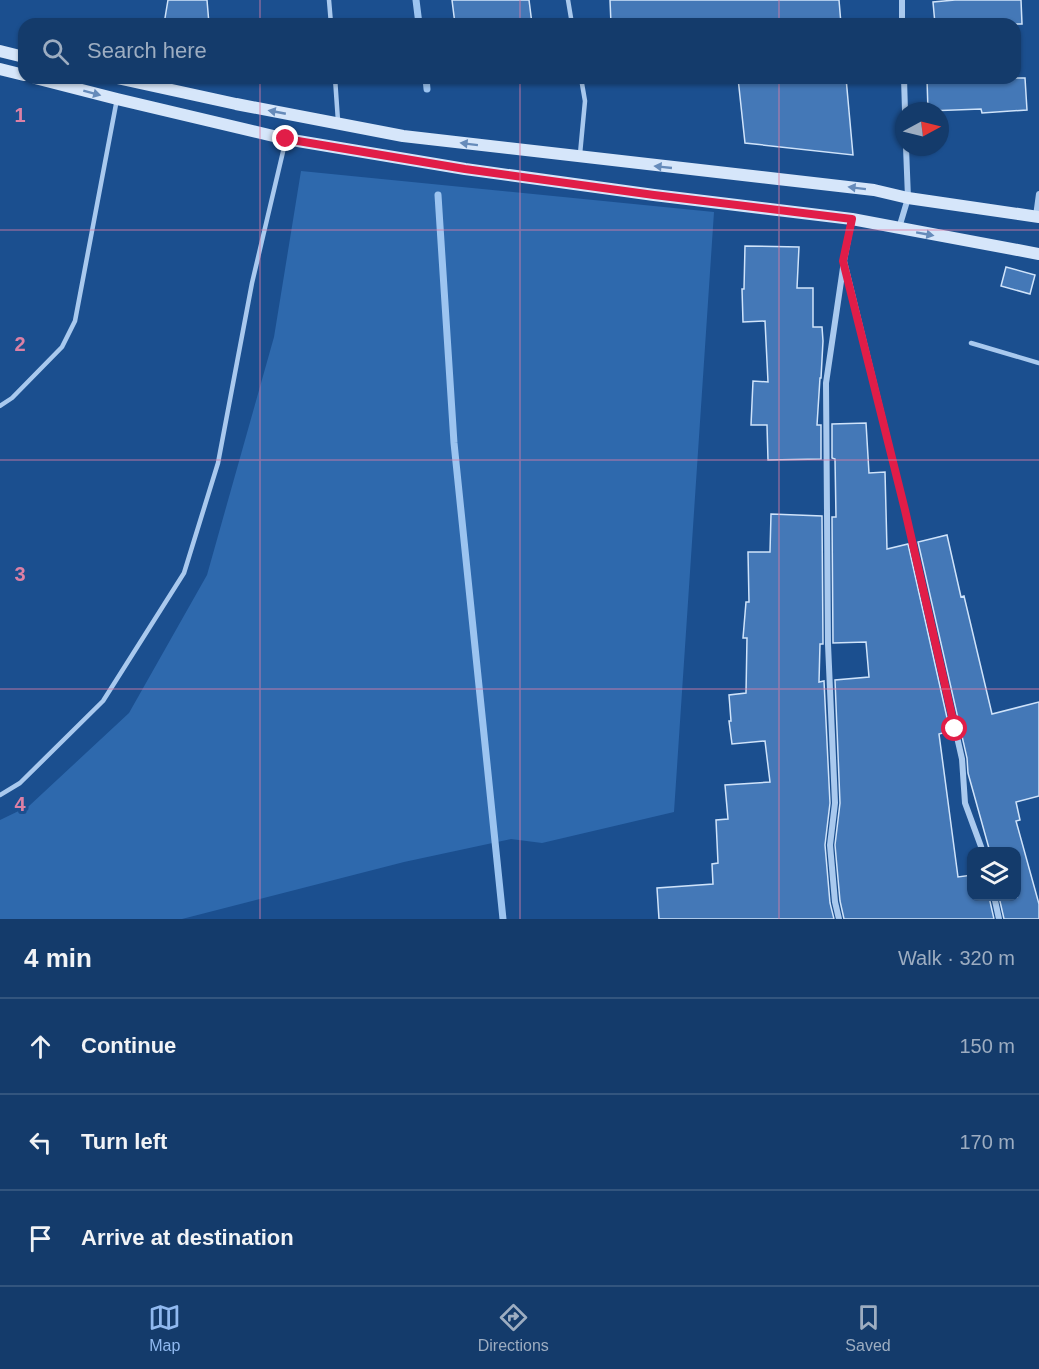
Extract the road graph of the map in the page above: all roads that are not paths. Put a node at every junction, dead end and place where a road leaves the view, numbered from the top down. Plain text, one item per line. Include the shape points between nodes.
1 (329, 0) edge
2 (568, 0) edge
3 (902, 0) edge
4 (330, 18) edge
5 (571, 18) edge
6 (902, 18) edge
7 (0, 51) edge
8 (18, 56) edge
9 (0, 69) edge
10 (18, 74) edge
11 (58, 84) edge
12 (144, 84) edge
13 (335, 84) edge
14 (582, 84) edge
15 (904, 84) edge
16 (117, 99) junction
17 (905, 102) edge
18 (338, 124) junction
19 (286, 139) junction
20 (906, 156) edge
21 (580, 157) junction
22 (1039, 194) edge
23 (908, 198) junction
24 (1037, 217) edge
25 (852, 219) junction
26 (899, 229) junction
27 (1039, 254) edge
28 (843, 261) junction
29 (971, 343) dead end
30 (1039, 363) edge
31 (0, 406) edge
32 (0, 795) edge
33 (980, 847) edge
34 (995, 901) edge
35 (839, 919) edge
36 (999, 919) edge

1 - 4 lane
2 - 5 lane
3 - 6 street
7 - 8 street
9 - 10 street
11 -> 16 street
18 -> 12 street
13 - 18 lane
14 - 21 lane via 585,101
15 - 17 street
16 - 19 street
16 - 31 lane via 75,321 63,347
21 -> 18 street via 403,136
19 - 25 street via 465,169
19 - 32 lane via 252,283 218,463 184,573 103,701 20,783
20 - 23 street
23 -> 21 street via 874,190
22 - 24 street
23 - 24 street
23 - 26 street
25 - 26 street
25 - 28 street
26 -> 27 street
28 - 33 street via 962,759 965,803
28 - 35 street via 826,383 834,804 830,845
29 - 30 lane
34 - 36 street

